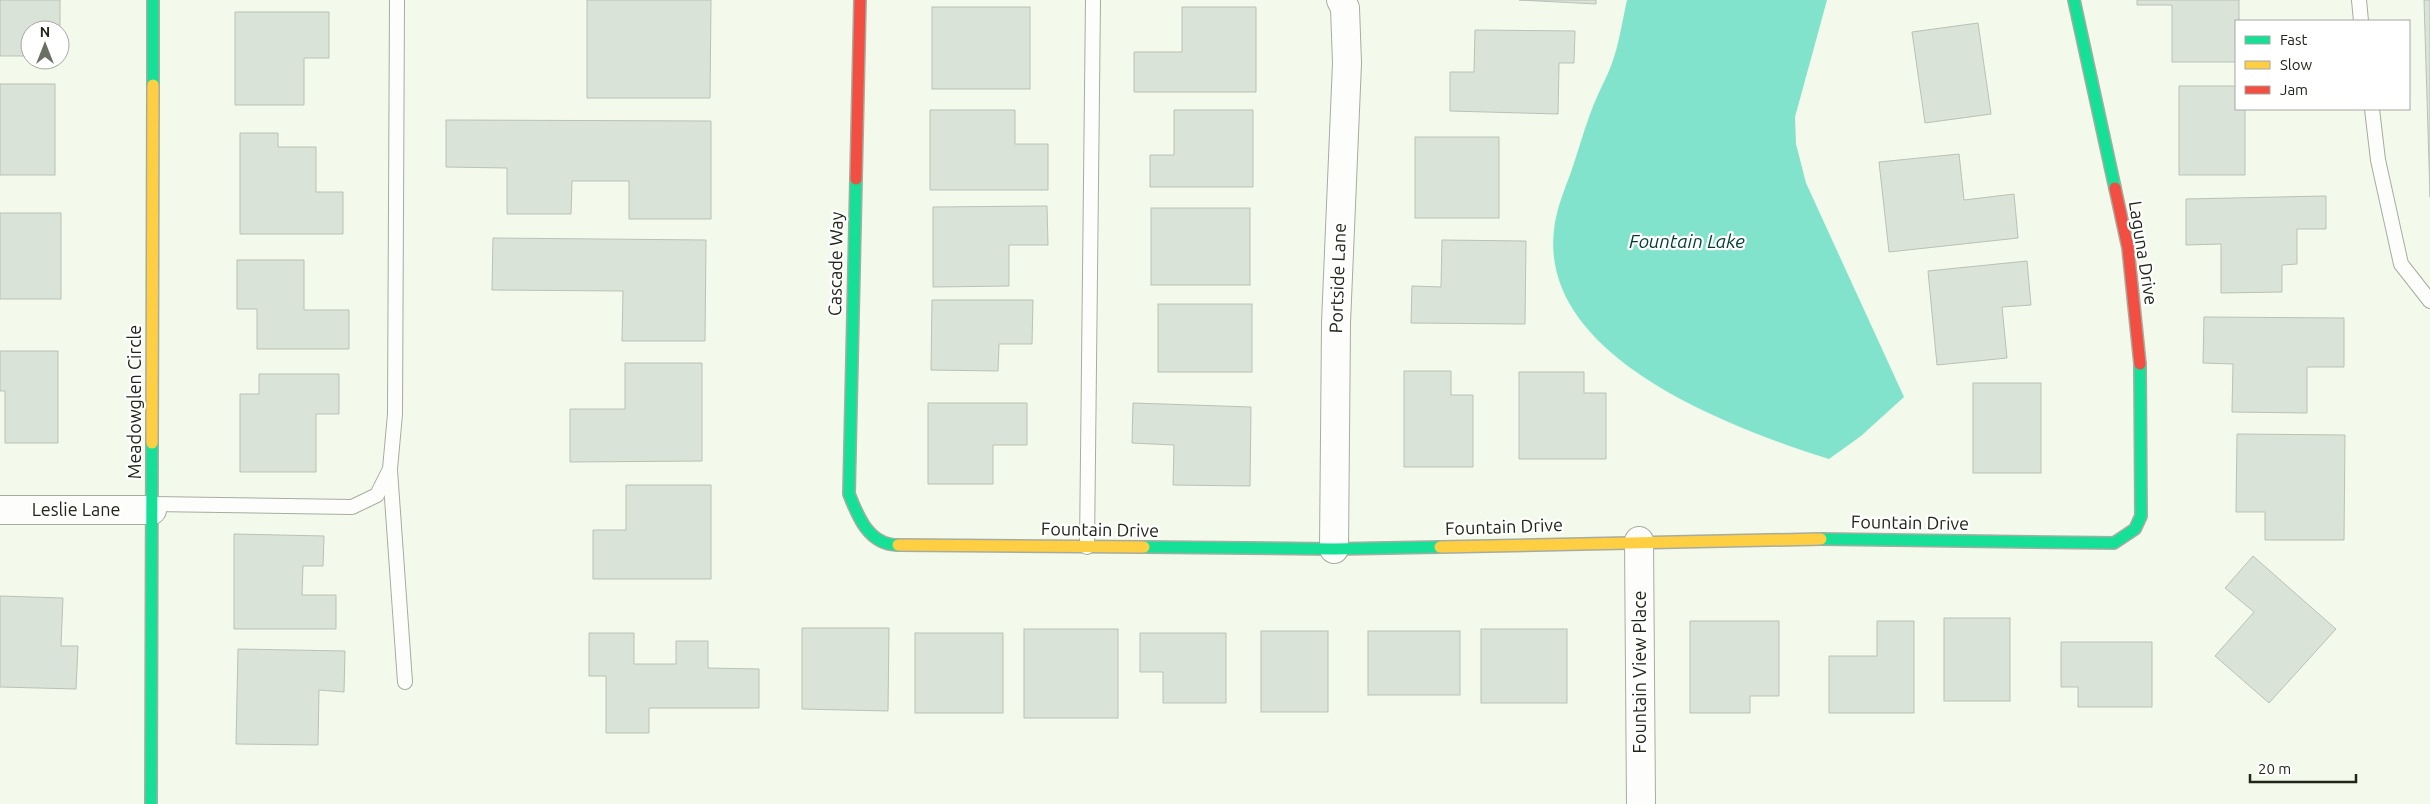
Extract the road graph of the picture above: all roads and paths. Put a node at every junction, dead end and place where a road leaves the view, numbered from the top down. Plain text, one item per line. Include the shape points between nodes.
1 (153, 0) edge
2 (397, 0) edge
3 (860, 0) edge
4 (1094, 0) edge
5 (2074, 0) edge
6 (2358, 0) edge
7 (1343, 4) edge
8 (2361, 20) edge
9 (2372, 110) edge
10 (2430, 301) edge
11 (390, 469) junction
12 (152, 507) junction
13 (0, 510) edge
14 (2142, 516) joint
15 (862, 526) joint
16 (1639, 541) junction
17 (1087, 547) junction
18 (1334, 549) junction
19 (405, 682) dead end
20 (151, 804) edge
21 (1641, 804) edge

1 - 12 street, Meadowglen Circle
2 - 11 lane via 395,414
3 - 15 street, Cascade Way via 849,494
4 - 17 lane
5 - 14 street, Laguna Drive via 2128,248 2142,378
6 - 8 lane
7 - 18 street, Portside Lane via 1347,63 1336,323
9 - 10 lane via 2378,160 2401,264
11 - 12 lane via 377,495 352,507
11 - 19 lane
12 - 13 street, Leslie Lane
12 - 20 street, Meadowglen Circle
14 - 16 street, Fountain Drive via 2134,529 2114,543 1782,539
15 - 17 street, Fountain Drive via 887,545
16 - 18 street, Fountain Drive
16 - 21 street, Fountain View Place
17 - 18 street, Fountain Drive

